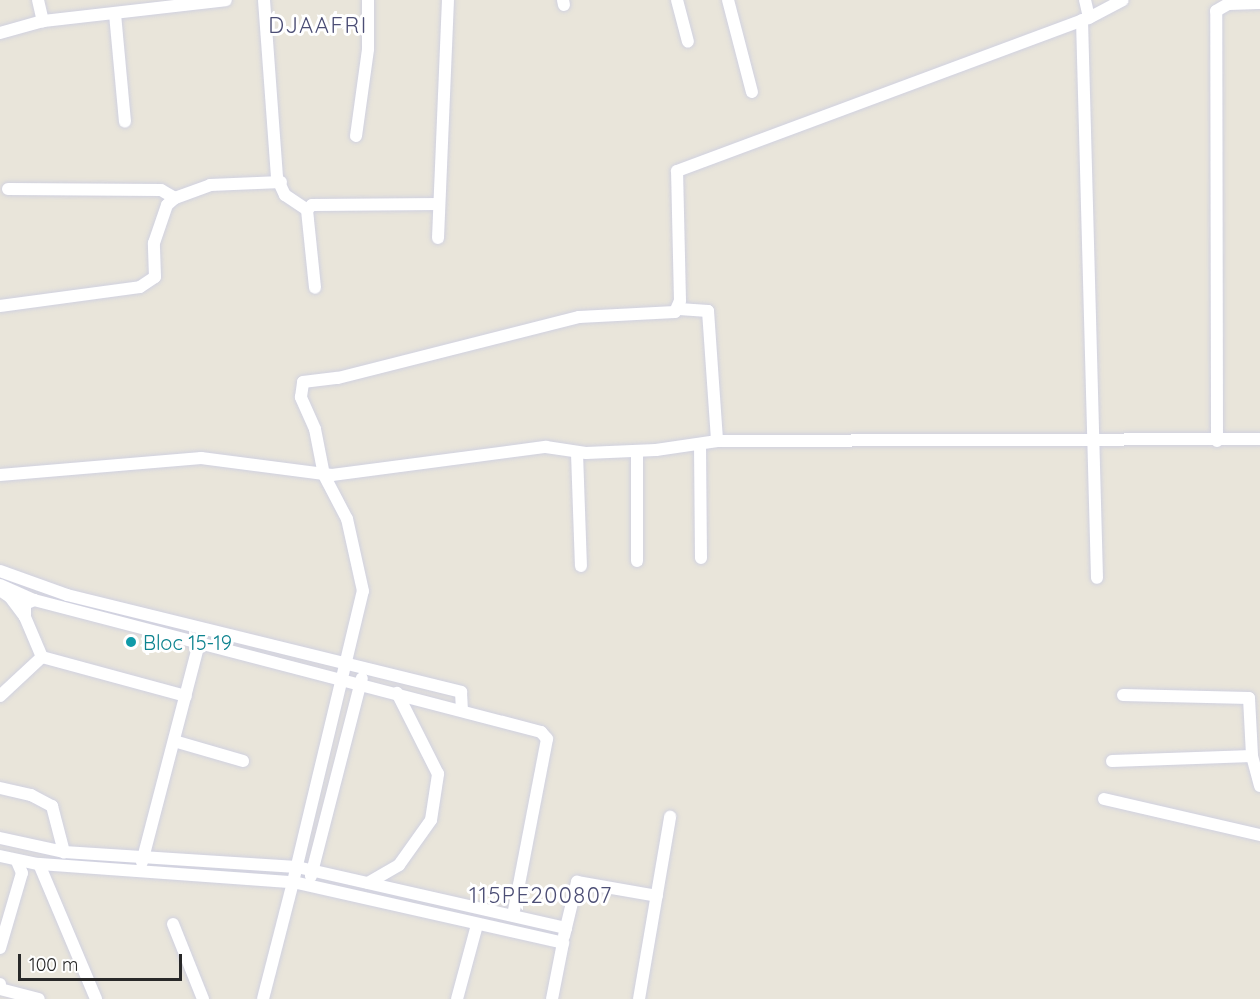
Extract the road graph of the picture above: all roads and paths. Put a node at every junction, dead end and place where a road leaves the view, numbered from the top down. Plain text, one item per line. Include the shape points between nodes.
1 (38, 0) edge
2 (226, 0) edge
3 (264, 0) edge
4 (368, 0) edge
5 (447, 0) edge
6 (677, 0) edge
7 (728, 0) edge
8 (1085, 0) edge
9 (1123, 0) edge
10 (1260, 3) edge
11 (128, 5) edge
12 (115, 14) junction
13 (1086, 19) junction
14 (43, 21) junction
15 (0, 33) edge
16 (688, 42) dead end
17 (752, 92) dead end
18 (125, 122) dead end
19 (356, 136) dead end
20 (281, 182) junction
21 (8, 189) dead end
22 (175, 198) junction
23 (439, 204) junction
24 (307, 210) junction
25 (438, 238) dead end
26 (315, 288) dead end
27 (0, 306) edge
28 (679, 309) junction
29 (1260, 439) edge
30 (717, 441) junction
31 (1092, 441) junction
32 (1217, 441) junction
33 (700, 445) junction
34 (637, 451) junction
35 (577, 453) junction
36 (0, 475) edge
37 (324, 475) junction
38 (701, 558) dead end
39 (637, 561) dead end
40 (580, 566) dead end
41 (0, 571) edge
42 (1097, 578) dead end
43 (0, 585) edge
44 (0, 590) edge
45 (34, 600) junction
46 (25, 617) junction
47 (200, 640) junction
48 (42, 657) junction
49 (347, 663) junction
50 (364, 667) junction
51 (343, 678) junction
52 (360, 683) junction
53 (397, 693) junction
54 (1123, 695) dead end
55 (0, 696) edge
56 (186, 696) junction
57 (462, 709) junction
58 (1254, 730) edge
59 (174, 741) junction
60 (1252, 756) junction
61 (243, 761) dead end
62 (1112, 761) dead end
63 (1260, 786) edge
64 (0, 788) edge
65 (1104, 799) dead end
66 (670, 817) dead end
67 (1260, 835) edge
68 (0, 838) edge
69 (64, 852) junction
70 (0, 856) edge
71 (144, 856) junction
72 (17, 861) junction
73 (39, 864) junction
74 (297, 867) junction
75 (140, 869) junction
76 (312, 870) junction
77 (293, 882) junction
78 (368, 883) junction
79 (308, 886) junction
80 (657, 896) junction
81 (513, 915) junction
82 (173, 924) dead end
83 (477, 925) junction
84 (566, 928) junction
85 (563, 943) junction
86 (0, 948) edge
87 (0, 984) edge
88 (39, 999) edge
89 (96, 999) edge
90 (203, 999) edge
91 (263, 999) edge
92 (457, 999) edge
93 (552, 999) edge
94 (639, 999) edge

1 - 14 street
2 - 11 street
3 - 20 street via 277,178
4 - 19 street via 368,49
5 - 23 street
6 - 16 street
7 - 17 street
8 - 13 street
9 - 13 street
10 - 32 street via 1228,4 1216,10
11 - 12 street
12 - 14 street
12 - 18 street
13 - 28 street via 678,171
13 - 31 street
14 - 15 street
20 - 22 street via 210,185
20 - 24 street via 285,195
21 - 22 street via 161,190
22 - 27 street via 167,205 154,243 155,277 149,283 108,294
23 - 24 street via 312,205
23 - 25 street
24 - 26 street
28 - 30 street via 708,311
28 - 37 street via 579,317 338,378 303,382 301,397 315,429
29 - 32 street
30 - 31 street
30 - 33 street
31 - 32 street
31 - 42 street
33 - 34 street
33 - 38 street
34 - 35 street
34 - 39 street
35 - 37 street via 565,447 546,447
35 - 40 street
36 - 37 street via 201,458
37 - 49 street via 347,519 363,591
41 - 49 street via 67,595
43 - 45 street
44 - 46 street
45 - 46 street via 25,604
45 - 47 street
46 - 48 street
47 - 51 street
47 - 56 street
48 - 55 street
48 - 56 street
49 - 50 street
49 - 51 street
50 - 52 street
50 - 57 street via 461,692
51 - 52 street
51 - 74 street
52 - 53 street
52 - 76 street
53 - 57 street
53 - 78 street via 436,766 431,820 399,865
54 - 58 street via 1249,698
56 - 59 street
57 - 81 street via 541,732 547,739
58 - 60 street
59 - 61 street
59 - 71 street
60 - 62 street
60 - 63 street
64 - 69 street via 31,795 52,806
65 - 67 street
66 - 80 street
68 - 69 street
69 - 71 street
70 - 72 street
71 - 74 street
71 - 75 street
72 - 73 street
72 - 86 street via 22,873
73 - 75 street
73 - 89 street
74 - 76 street
74 - 77 street
75 - 77 street
76 - 78 street
76 - 79 street
77 - 79 street
77 - 91 street
78 - 81 street
79 - 83 street
80 - 84 street via 577,882
80 - 94 street
81 - 84 street
82 - 90 street
83 - 85 street
83 - 92 street
84 - 85 street
85 - 93 street
87 - 88 street via 0,989

